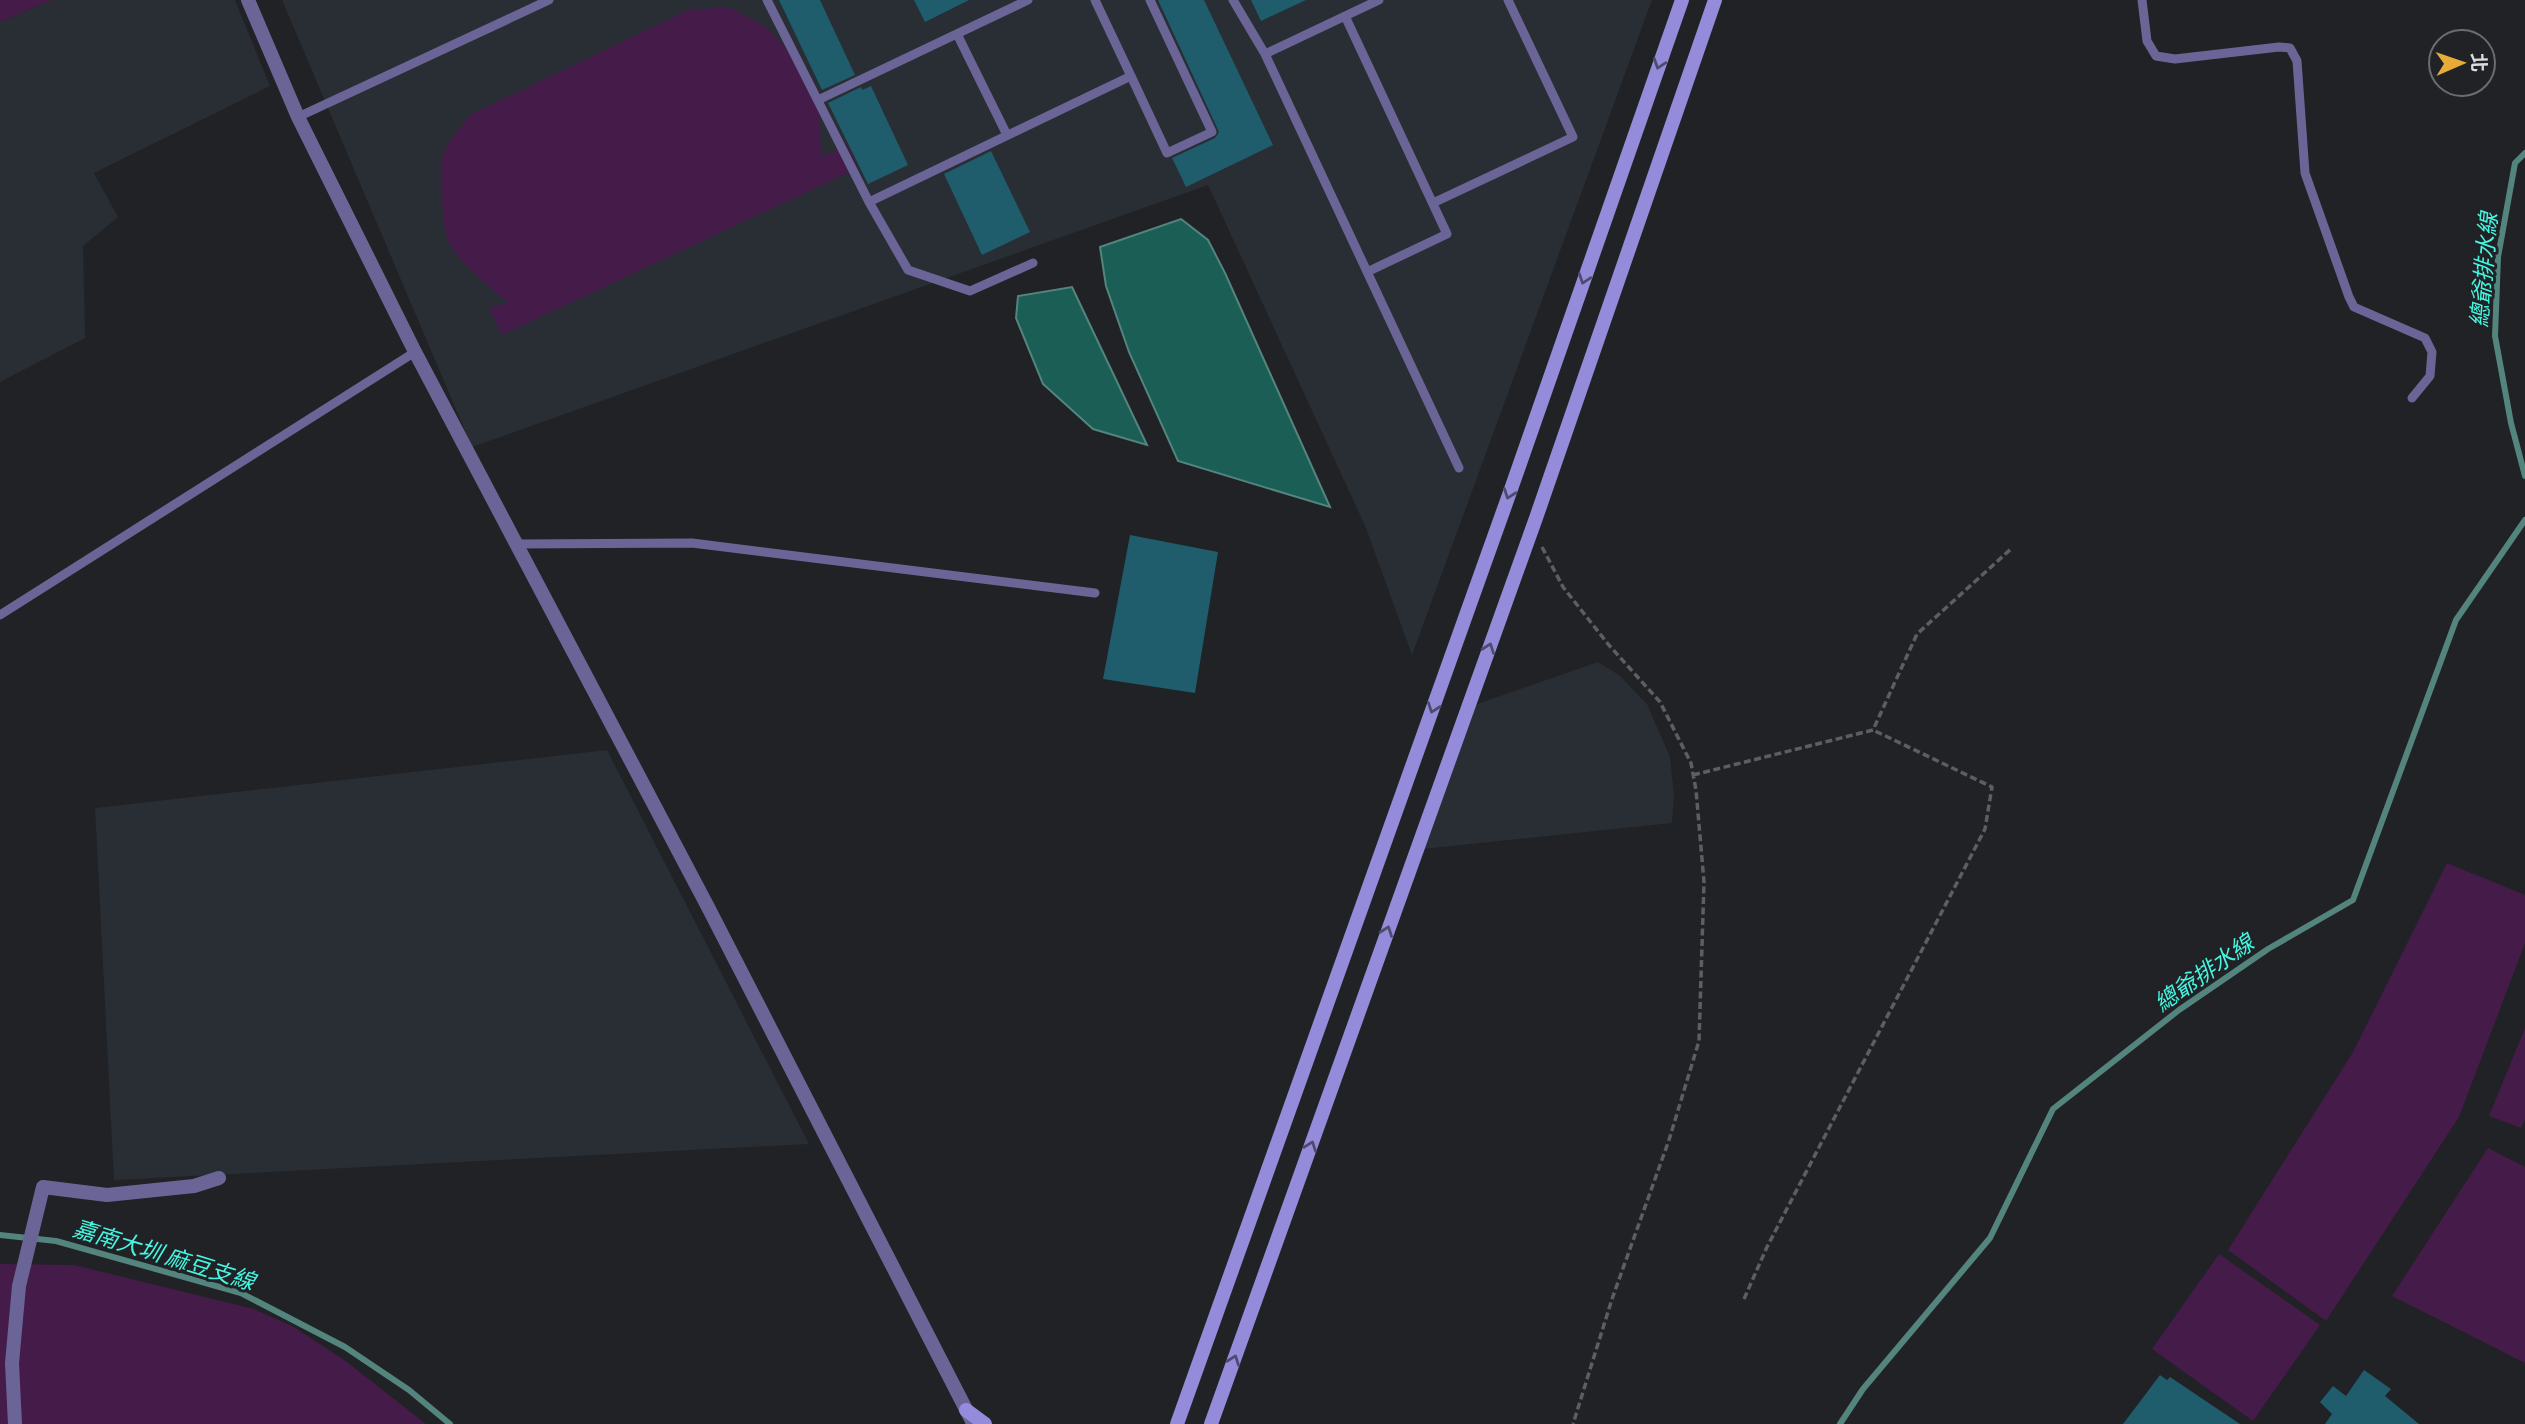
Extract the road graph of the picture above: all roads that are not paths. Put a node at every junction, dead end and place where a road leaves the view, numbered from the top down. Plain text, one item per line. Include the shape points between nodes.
1 (248, 0) edge
2 (549, 0) edge
3 (767, 0) edge
4 (1028, 0) edge
5 (1095, 0) edge
6 (1150, 0) edge
7 (1233, 0) edge
8 (1379, 0) edge
9 (1508, 0) edge
10 (1682, 0) edge
11 (1714, 0) edge
12 (2142, 0) edge
13 (1345, 16) junction
14 (957, 34) junction
15 (1265, 54) junction
16 (1131, 76) junction
17 (818, 100) junction
18 (298, 117) junction
19 (1007, 135) junction
20 (869, 202) junction
21 (1433, 203) junction
22 (1033, 263) dead end
23 (1367, 272) junction
24 (415, 352) junction
25 (2412, 398) dead end
26 (1459, 468) dead end
27 (518, 544) junction
28 (1095, 593) dead end
29 (0, 615) edge
30 (219, 1178) dead end
31 (1186, 1399) junction
32 (966, 1410) junction
33 (15, 1424) edge
34 (974, 1424) edge
35 (985, 1424) edge
36 (1167, 1424) edge
37 (1177, 1424) edge
38 (1211, 1424) edge

1 - 18 street
2 - 18 lane
3 - 17 lane
4 - 14 lane
5 - 16 lane
6 - 16 lane via 1212,131 1167,153
7 - 15 lane
8 - 13 lane
9 - 21 lane via 1573,137
10 -> 31 main road
38 -> 11 main road via 1536,518
12 - 25 lane via 2147,41 2156,56 2175,59 2290,48 2297,61 2305,173 2349,297 2354,307 2425,338 2432,352 2431,376
13 - 15 lane
13 - 21 lane
14 - 17 lane
14 - 19 lane
15 - 23 lane
16 - 19 lane
17 - 20 lane
18 - 24 street
19 - 20 lane
20 - 22 lane via 908,270 970,292
21 - 23 lane via 1447,234
23 - 26 lane
24 - 27 street
24 - 29 lane
27 - 28 lane via 692,543
27 - 32 street
30 - 33 street via 194,1186 107,1195 43,1186 19,1286 12,1363
31 - 36 main road
31 - 37 main road
32 - 34 street
32 - 35 main road

